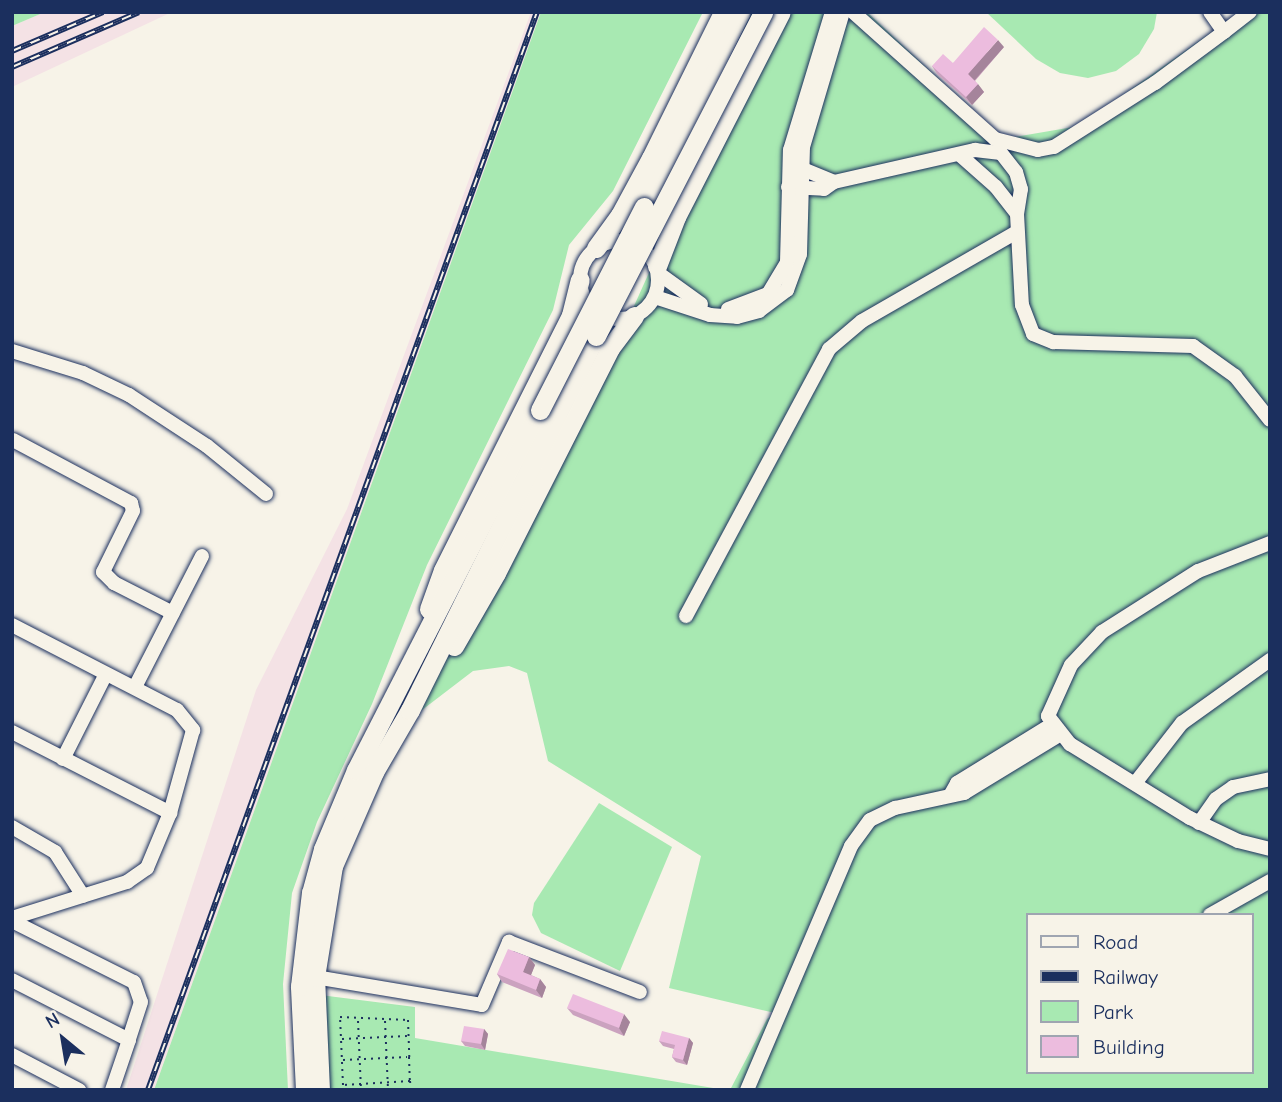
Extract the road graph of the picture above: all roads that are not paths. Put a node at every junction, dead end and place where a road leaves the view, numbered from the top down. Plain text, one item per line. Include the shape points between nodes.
1 (723, 12) edge
2 (741, 12) edge
3 (763, 12) edge
4 (781, 12) edge
5 (832, 12) edge
6 (843, 12) edge
7 (853, 12) edge
8 (1210, 12) edge
9 (1250, 12) edge
10 (1224, 32) junction
11 (960, 155) junction
12 (794, 165) junction
13 (834, 182) junction
14 (794, 188) junction
15 (1017, 214) junction
16 (1017, 232) junction
17 (596, 248) junction
18 (657, 270) junction
19 (580, 280) junction
20 (654, 297) junction
21 (634, 316) junction
22 (12, 351) edge
23 (1270, 420) edge
24 (13, 440) edge
25 (266, 494) dead end
26 (1270, 543) edge
27 (478, 552) junction
28 (202, 556) dead end
29 (173, 613) junction
30 (686, 617) dead end
31 (12, 625) edge
32 (1270, 660) edge
33 (106, 674) junction
34 (403, 680) junction
35 (135, 687) junction
36 (410, 710) junction
37 (1055, 730) junction
38 (12, 732) edge
39 (63, 759) junction
40 (1270, 779) edge
41 (1136, 782) junction
42 (170, 813) junction
43 (1199, 824) junction
44 (12, 827) edge
45 (1270, 849) edge
46 (1270, 881) edge
47 (83, 896) junction
48 (1214, 913) edge
49 (12, 919) edge
50 (315, 977) junction
51 (12, 980) edge
52 (640, 992) dead end
53 (129, 1040) junction
54 (12, 1055) edge
55 (79, 1090) edge
56 (112, 1090) edge
57 (305, 1090) edge
58 (320, 1090) edge
59 (747, 1090) edge

1 - 17 highway via 651,158
2 - 27 highway, bridge
3 - 27 highway, bridge
4 - 18 highway via 676,217
5 - 12 street
6 - 12 street
7 - 10 street via 995,139 1038,150 1065,140
8 - 10 street
9 - 10 street
11 - 13 street
11 - 15 street via 996,187
11 - 15 street via 989,150 1008,159 1021,189
12 - 13 street
12 - 14 street
13 - 14 street via 824,189
14 - 18 street via 788,262 779,281 763,297 739,307 714,307 690,299
14 - 20 street via 798,266 777,300 752,313 727,317
15 - 16 street
16 - 23 street via 1022,305 1032,334 1053,342 1193,346 1235,376
16 - 30 street via 862,321 829,349
17 - 18 street via 616,241 638,244
17 - 19 street via 587,257
18 - 20 street
19 - 21 street via 588,304 597,313 622,319
19 - 34 highway via 571,315 443,570
20 - 21 street
21 - 36 highway via 610,348 496,573 433,682
22 - 25 street via 83,373 129,395 206,446
24 - 29 street via 131,503 133,512 103,572 114,583
26 - 37 street via 1198,571 1102,632 1080,652 1048,708
27 - 34 highway
27 - 36 highway
28 - 29 street
29 - 35 street
31 - 33 street
32 - 41 street via 1182,723
33 - 35 street
33 - 39 street
34 - 57 highway via 356,770 311,893 300,986
35 - 42 street via 177,710 193,730
36 - 50 highway via 374,772 333,866
37 - 41 street
37 - 59 street via 957,783 951,794 895,808 870,820 860,831 776,1013
38 - 39 street
39 - 42 street
40 - 43 street via 1233,787 1216,799
41 - 43 street
42 - 47 street via 147,868 127,881
43 - 45 street
44 - 47 street via 55,852
46 - 48 street
47 - 49 street
49 - 53 street via 134,982 141,1002
50 - 52 street via 482,1005 509,942
50 - 58 highway
51 - 53 street
53 - 56 street
54 - 55 street

